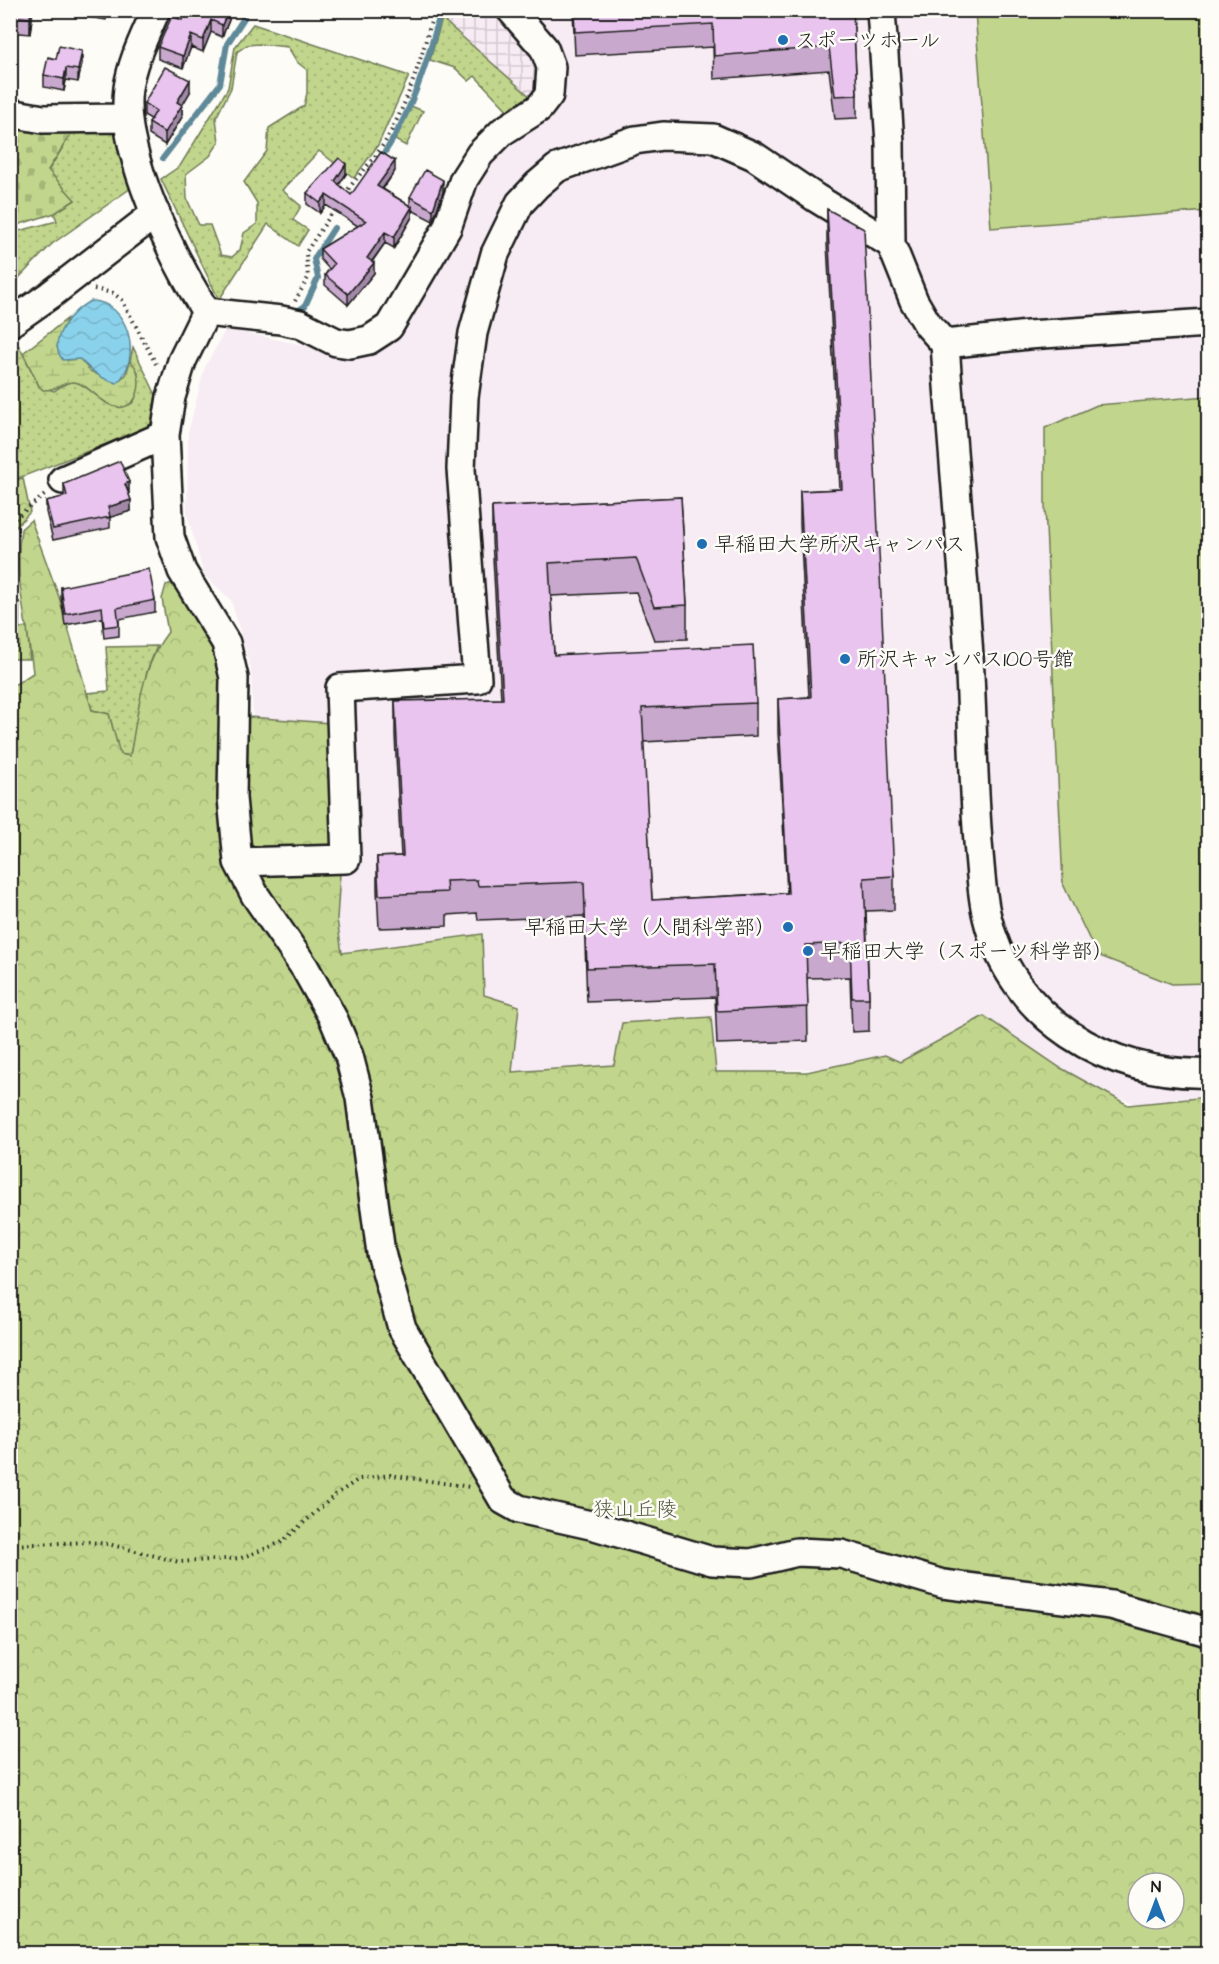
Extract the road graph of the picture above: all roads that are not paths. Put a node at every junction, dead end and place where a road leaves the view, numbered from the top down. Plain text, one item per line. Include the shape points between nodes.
1 (138, 10) edge
2 (156, 10) edge
3 (511, 10) edge
4 (881, 10) edge
5 (10, 114) edge
6 (119, 118) junction
7 (156, 213) junction
8 (891, 244) junction
9 (206, 312) junction
10 (10, 323) edge
11 (1209, 323) edge
12 (945, 344) junction
13 (165, 435) junction
14 (63, 480) road end
15 (238, 862) junction
16 (1209, 1073) edge
17 (1209, 1632) edge

1 - 6 street via 111,80
2 - 6 street via 135,59
3 - 9 street via 544,48 551,67 549,95 539,108 503,131 480,154 464,179 447,228 389,327 369,340 350,344 336,342 300,324
4 - 8 street via 890,143
5 - 6 street via 30,118
6 - 7 street
7 - 9 street
7 - 10 street
8 - 12 street via 914,301
8 - 15 street via 754,156 713,138 663,136 635,140 556,168 537,185 520,203 495,254 473,333 464,397 461,469 477,679 340,688 346,859
9 - 13 street via 182,361
11 - 12 street
12 - 16 street via 969,656 976,825 986,916 994,942 1025,995 1072,1039 1106,1056 1157,1071
13 - 14 street
13 - 15 street via 170,537 182,571 226,643 234,678 232,798
15 - 17 street via 255,895 305,968 349,1056 360,1098 381,1252 402,1328 503,1500 519,1509 595,1526 712,1562 751,1563 797,1552 841,1554 943,1584 1111,1605

